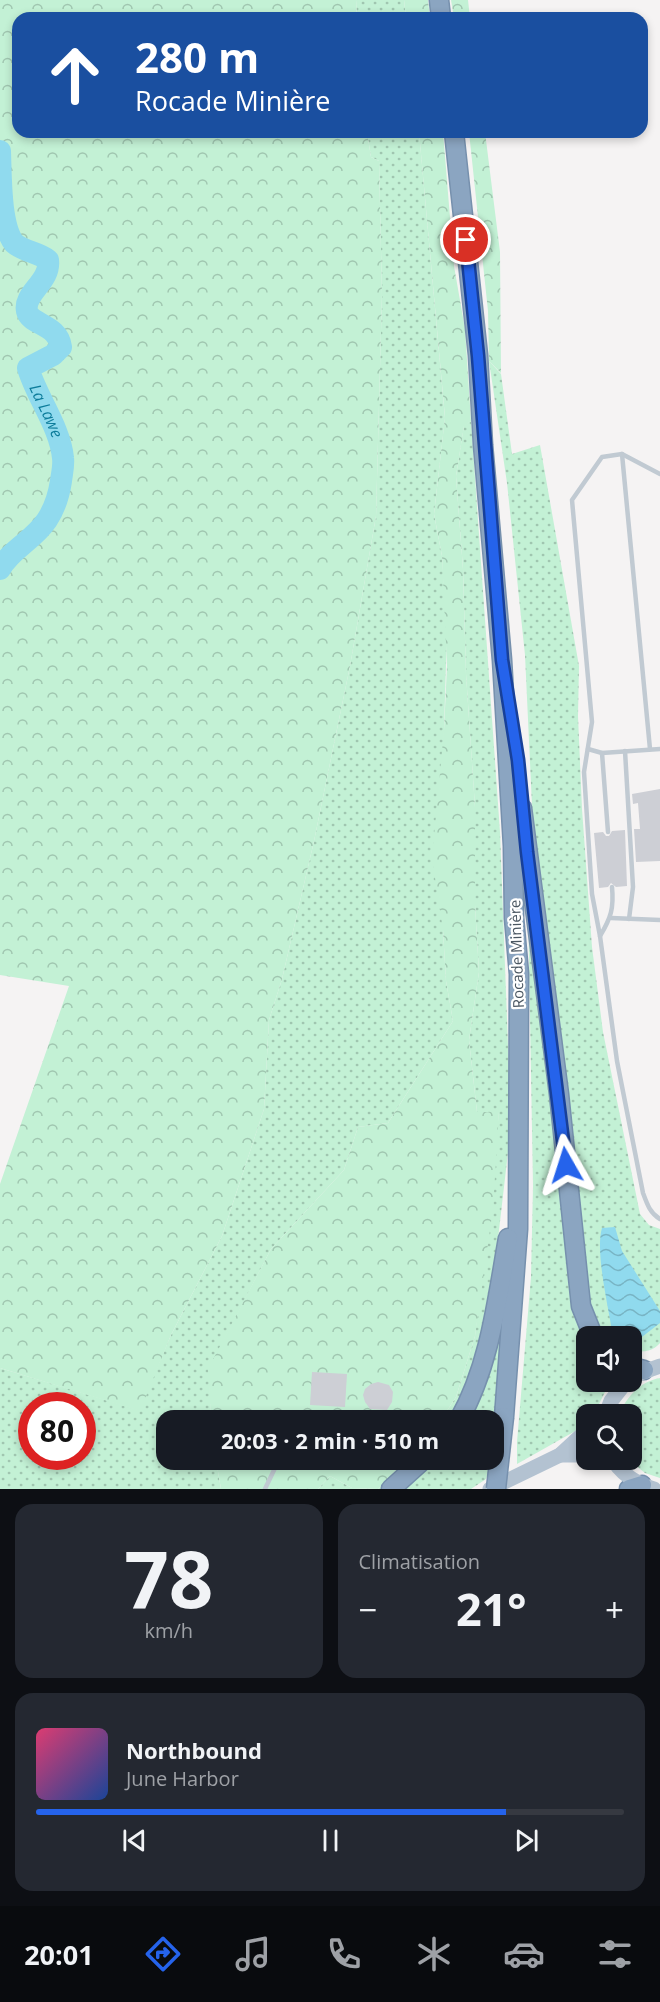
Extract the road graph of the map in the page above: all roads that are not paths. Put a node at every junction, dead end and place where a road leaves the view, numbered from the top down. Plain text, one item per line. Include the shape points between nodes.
1 (455, 138) edge
2 (622, 454) junction
3 (660, 474) edge
4 (502, 660) junction
5 (588, 749) junction
6 (650, 749) junction
7 (660, 749) edge
8 (626, 751) junction
9 (602, 753) junction
10 (608, 832) dead end
11 (612, 887) dead end
12 (610, 918) junction
13 (629, 919) junction
14 (660, 920) edge
15 (600, 936) junction
16 (519, 1170) junction
17 (660, 1219) edge
18 (589, 1326) edge
19 (464, 1410) edge
20 (576, 1440) edge
21 (560, 1455) junction
22 (576, 1455) edge
23 (274, 1470) edge
24 (412, 1470) edge
25 (620, 1470) edge
26 (642, 1488) edge
27 (265, 1489) edge
28 (391, 1489) edge
29 (490, 1489) edge
30 (496, 1489) edge

1 - 4 highway, Rocade Minière via 478,356
2 - 3 lane
2 - 5 lane via 602,457 572,500 592,722
2 - 6 lane
4 - 16 highway, Rocade Minière via 519,974
4 - 18 highway via 559,1094 581,1306
5 - 9 lane
5 - 15 lane via 584,772 592,894
6 - 7 lane
6 - 8 lane
8 - 9 lane
8 - 13 lane via 633,887
9 - 10 lane
11 - 12 lane
12 - 13 lane
12 - 15 lane
13 - 14 lane
15 - 17 lane via 617,1061 643,1194 652,1214
16 - 19 highway via 489,1339 474,1392
16 - 30 highway, Rocade Minière, bridge via 515,1285
20 - 21 main road
21 - 22 main road
21 - 29 main road
23 - 27 lane
24 - 28 highway
25 - 26 main road

